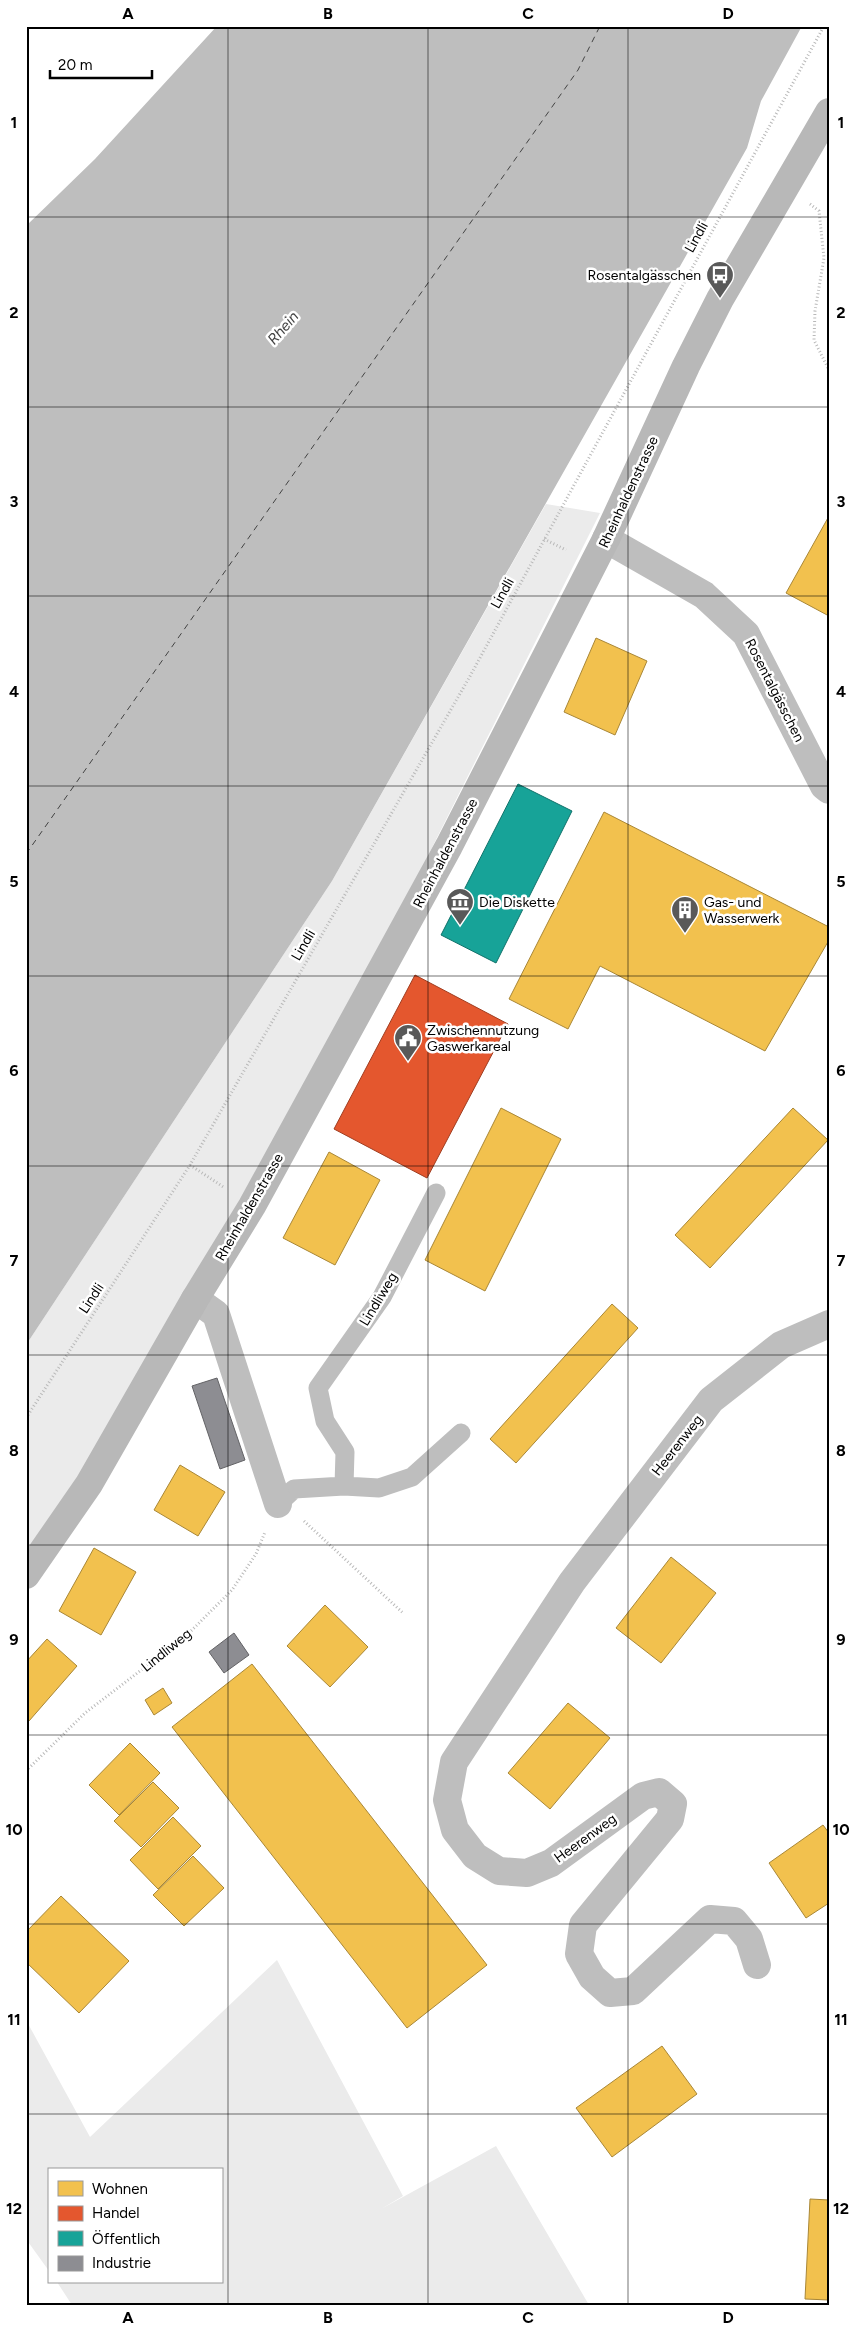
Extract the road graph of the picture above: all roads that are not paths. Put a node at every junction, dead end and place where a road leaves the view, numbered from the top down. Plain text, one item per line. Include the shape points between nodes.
1 (829, 112) edge
2 (606, 539) junction
3 (829, 790) edge
4 (436, 1193) dead end
5 (195, 1299) junction
6 (829, 1324) edge
7 (461, 1433) dead end
8 (344, 1486) junction
9 (278, 1504) joint
10 (26, 1575) edge
11 (757, 1965) dead end

1 - 2 main road, Rheinhaldenstrasse via 784,184 707,324
2 - 3 street, Rosentalgässchen via 704,595 746,634 824,786
2 - 5 main road, Rheinhaldenstrasse via 449,846 252,1206
4 - 8 lane, Lindliweg via 382,1297 318,1388 325,1421 345,1452
5 - 9 street via 216,1314
5 - 10 main road, Rheinhaldenstrasse via 89,1484
6 - 11 street, Heerenweg via 781,1344 711,1400 572,1582 454,1762 447,1800 456,1830 475,1856 499,1871 527,1873 551,1863 642,1796 659,1792 673,1804 670,1819 583,1924 578,1954 592,1977 610,1993 633,1992 710,1919 734,1921 749,1939
7 - 8 lane via 412,1478 378,1488
8 - 9 lane via 294,1489

